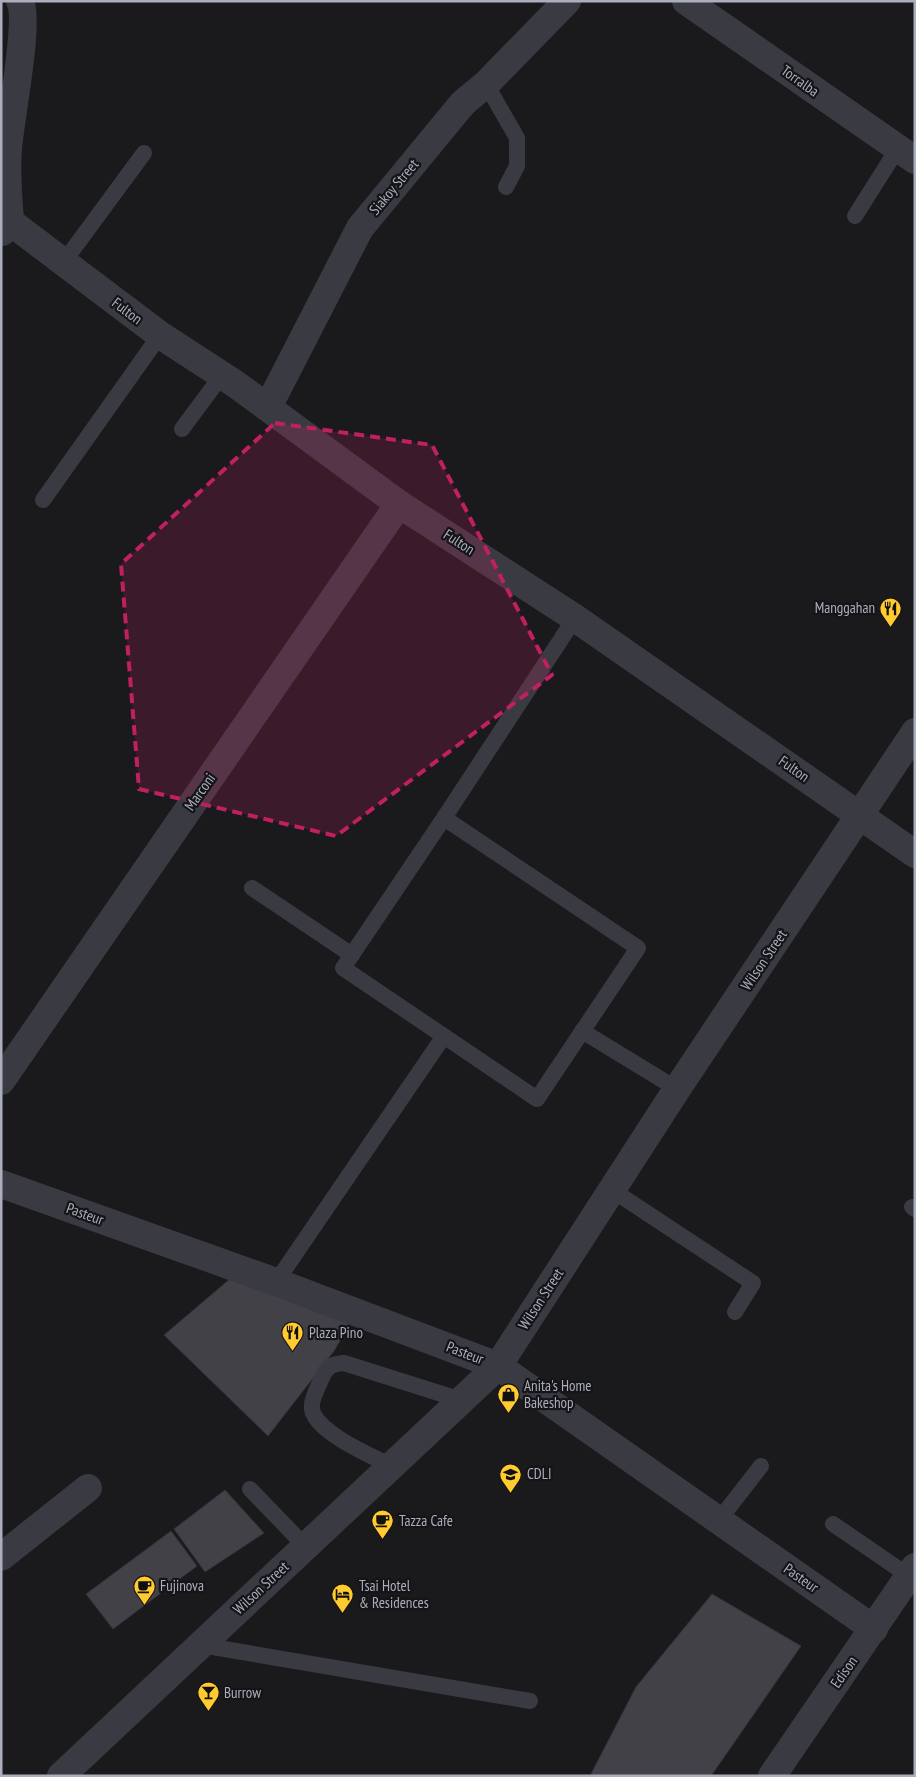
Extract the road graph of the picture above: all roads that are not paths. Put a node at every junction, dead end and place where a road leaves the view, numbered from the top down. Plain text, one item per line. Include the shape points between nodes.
1 (20, 1) edge
2 (567, 1) edge
3 (686, 1) edge
4 (486, 84) junction
5 (144, 153) dead end
6 (906, 154) edge
7 (506, 187) dead end
8 (855, 216) dead end
9 (4, 223) edge
10 (64, 263) junction
11 (160, 335) junction
12 (222, 375) junction
13 (268, 407) junction
14 (182, 428) dead end
15 (43, 500) dead end
16 (399, 504) junction
17 (575, 618) junction
18 (915, 732) edge
19 (860, 816) junction
20 (444, 818) junction
21 (915, 854) edge
22 (252, 888) dead end
23 (352, 955) junction
24 (582, 1031) junction
25 (444, 1036) junction
26 (1, 1081) edge
27 (677, 1089) junction
28 (1, 1184) edge
29 (612, 1190) junction
30 (276, 1282) junction
31 (735, 1312) dead end
32 (498, 1366) junction
33 (461, 1400) junction
34 (391, 1466) junction
35 (761, 1466) dead end
36 (88, 1488) dead end
37 (250, 1489) dead end
38 (719, 1520) junction
39 (833, 1524) dead end
40 (305, 1546) junction
41 (1, 1557) edge
42 (912, 1571) edge
43 (874, 1629) junction
44 (201, 1645) junction
45 (530, 1701) dead end
46 (61, 1776) edge
47 (772, 1776) edge

1 - 9 street via 23,31 8,150
2 - 4 street, Siakoy Street
3 - 6 street, Torralba
4 - 7 lane via 517,138 517,166
4 - 13 street, Siakoy Street via 463,103 360,228
5 - 10 lane
6 - 8 lane
9 - 10 street, Fulton
10 - 11 street, Fulton
11 - 12 street, Fulton
11 - 15 lane
12 - 13 street, Fulton
12 - 14 lane
13 - 16 street, Fulton
16 - 17 street, Fulton
16 - 26 street, Marconi
17 - 19 street, Fulton
17 - 20 lane
18 - 19 street, Wilson Street
19 - 21 street, Fulton
19 - 27 street, Wilson Street
20 - 23 lane
20 - 24 lane via 638,948
22 - 23 lane
23 - 25 lane via 343,968
24 - 25 lane via 537,1099
24 - 27 lane
25 - 30 lane
27 - 29 street, Wilson Street
28 - 30 street, Pasteur
29 - 31 lane via 753,1283
29 - 32 street, Wilson Street
30 - 32 street, Pasteur
32 - 33 street, Wilson Street
32 - 38 street, Pasteur
33 - 34 street, Wilson Street
33 - 34 lane via 344,1363 333,1363 326,1368 312,1402 313,1414 326,1429
34 - 40 street, Wilson Street
35 - 38 lane
36 - 41 street
37 - 40 lane
38 - 43 street, Pasteur
39 - 42 lane
40 - 44 street, Wilson Street
42 - 43 street, Edison
43 - 47 street, Edison
44 - 45 lane
44 - 46 street, Wilson Street

